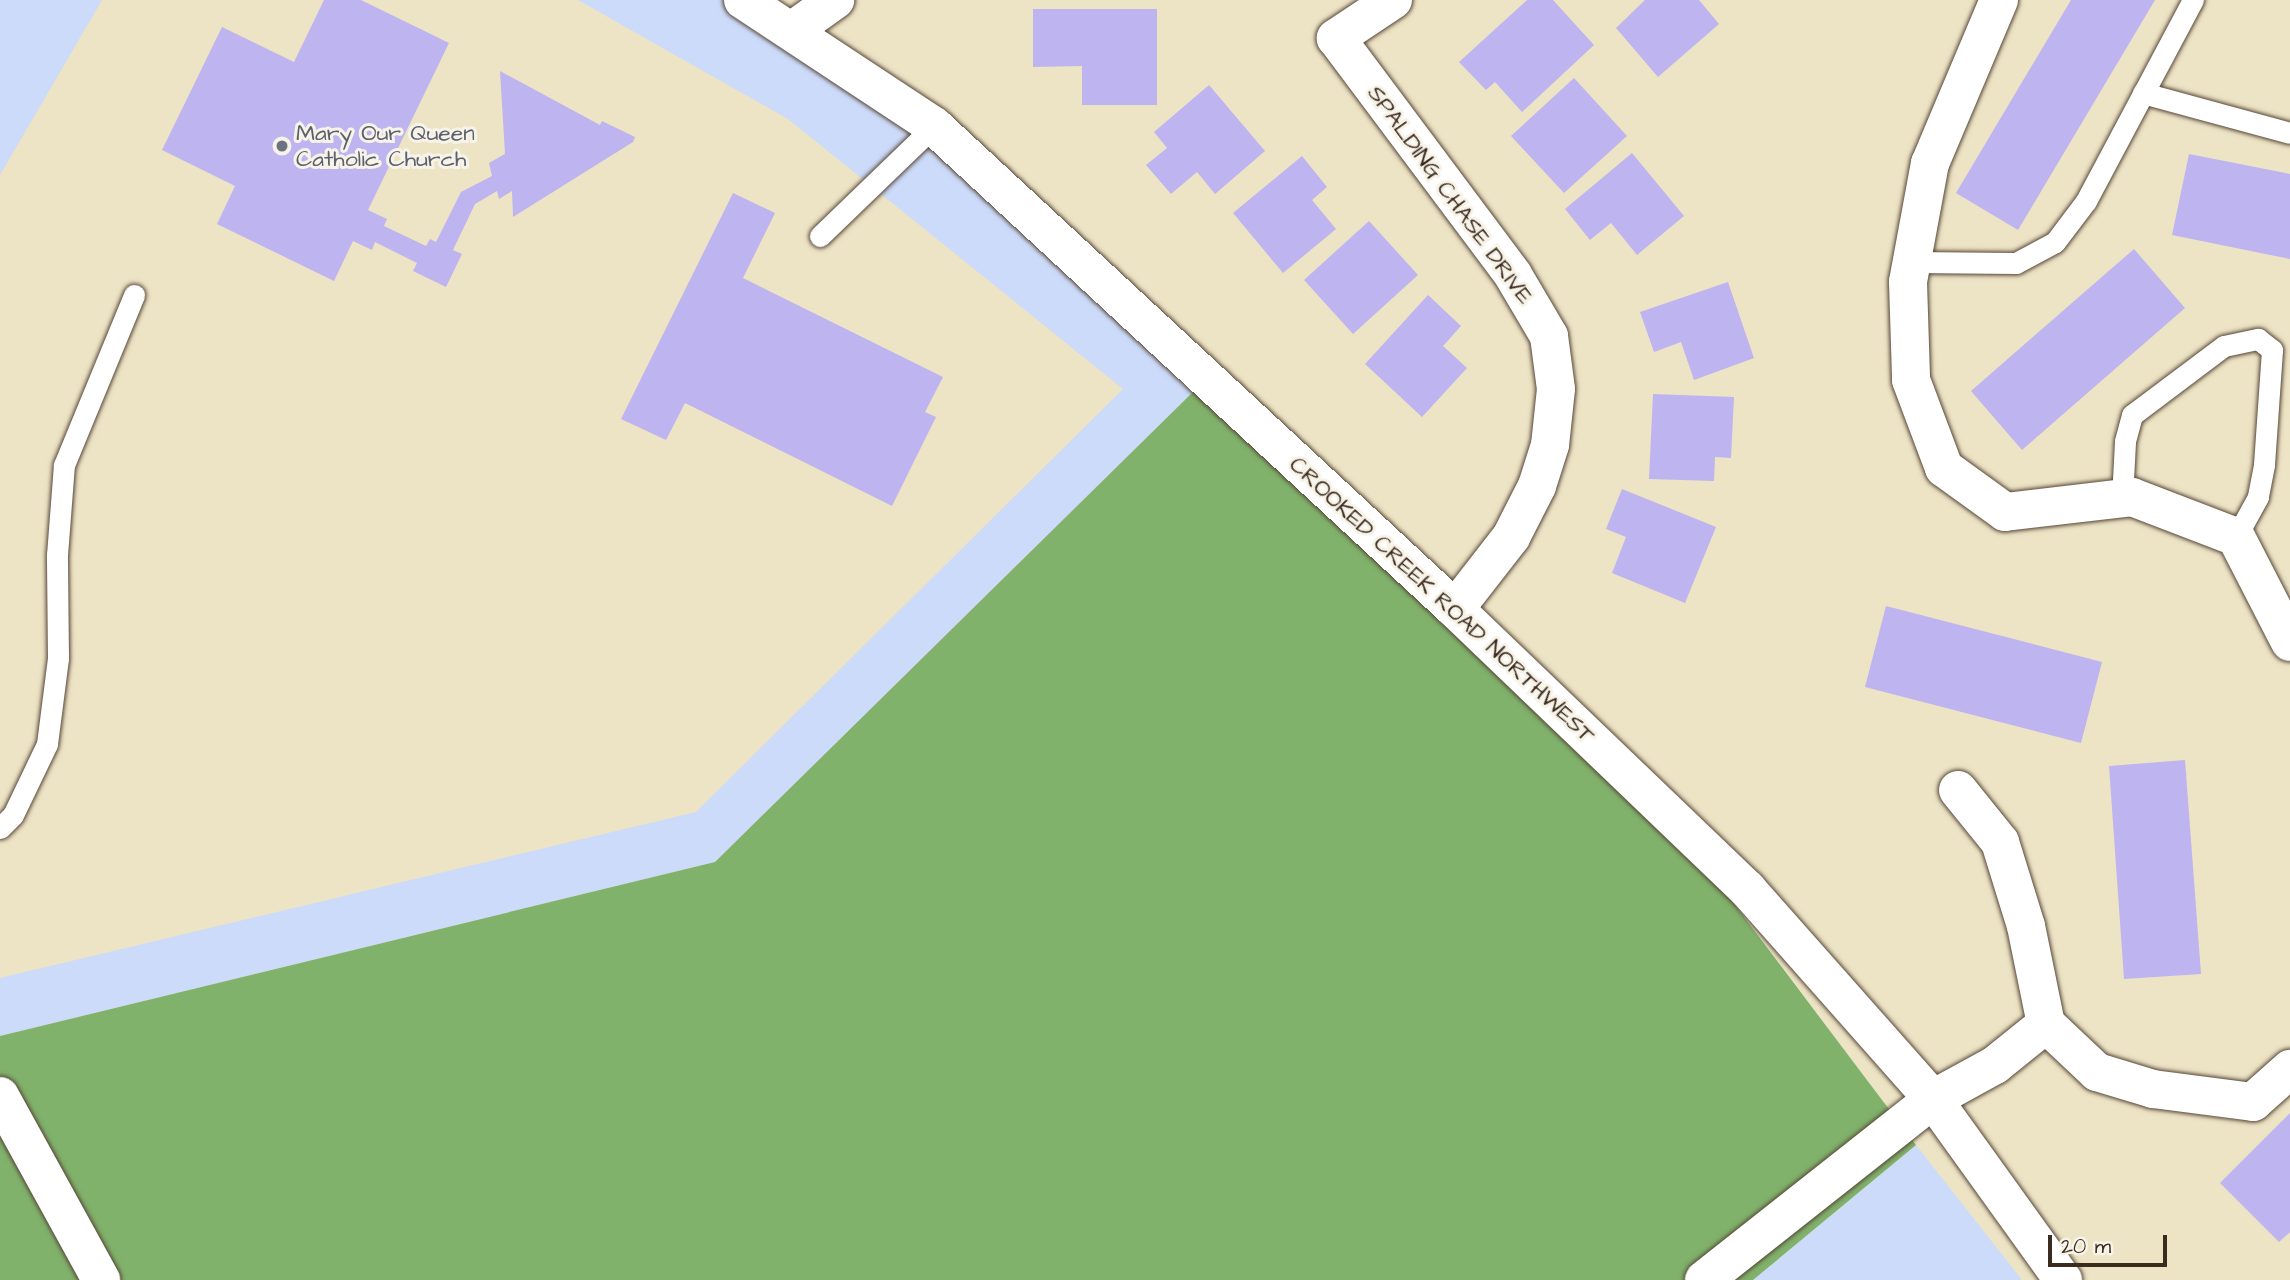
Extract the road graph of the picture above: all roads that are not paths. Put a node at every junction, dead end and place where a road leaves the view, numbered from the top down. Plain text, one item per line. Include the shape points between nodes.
1 (743, 0) edge
2 (835, 0) edge
3 (1392, 0) edge
4 (1999, 0) edge
5 (2193, 0) edge
6 (793, 30) junction
7 (2143, 93) junction
8 (934, 126) junction
9 (2290, 133) edge
10 (820, 236) dead end
11 (1911, 262) junction
12 (134, 295) dead end
13 (2122, 499) junction
14 (2236, 537) junction
15 (1455, 609) junction
16 (2290, 642) edge
17 (1958, 790) dead end
18 (0, 828) edge
19 (2046, 1024) junction
20 (2290, 1069) edge
21 (0, 1096) edge
22 (1933, 1098) junction
23 (101, 1280) edge
24 (1704, 1280) edge
25 (2063, 1280) edge

1 - 6 street, CROOKED CREEK ROAD NORTHWEST
2 - 6 street
3 - 15 street, SPALDING CHASE DRIVE via 1336,38 1513,275 1549,336 1556,389 1550,444 1537,486 1511,537
4 - 11 street via 1930,163
5 - 7 lane
6 - 8 street, CROOKED CREEK ROAD NORTHWEST
7 - 9 lane
7 - 11 lane via 2086,201 2055,242 2016,263
8 - 10 lane
8 - 15 street, CROOKED CREEK ROAD NORTHWEST
11 - 13 street via 1911,380 1944,468 2005,512
12 - 18 lane via 64,465 57,555 58,658 47,744 13,815
13 - 14 street via 2132,497
13 - 14 lane via 2132,415 2224,346 2258,339 2272,350 2264,465 2258,497
14 - 16 street
15 - 22 street, CROOKED CREEK ROAD NORTHWEST via 1747,889
17 - 19 street via 2000,842 2026,926
19 - 20 street via 2097,1072 2153,1089 2253,1102
19 - 22 street via 1995,1065
21 - 23 street
22 - 24 street
22 - 25 street, CROOKED CREEK ROAD NORTHWEST

